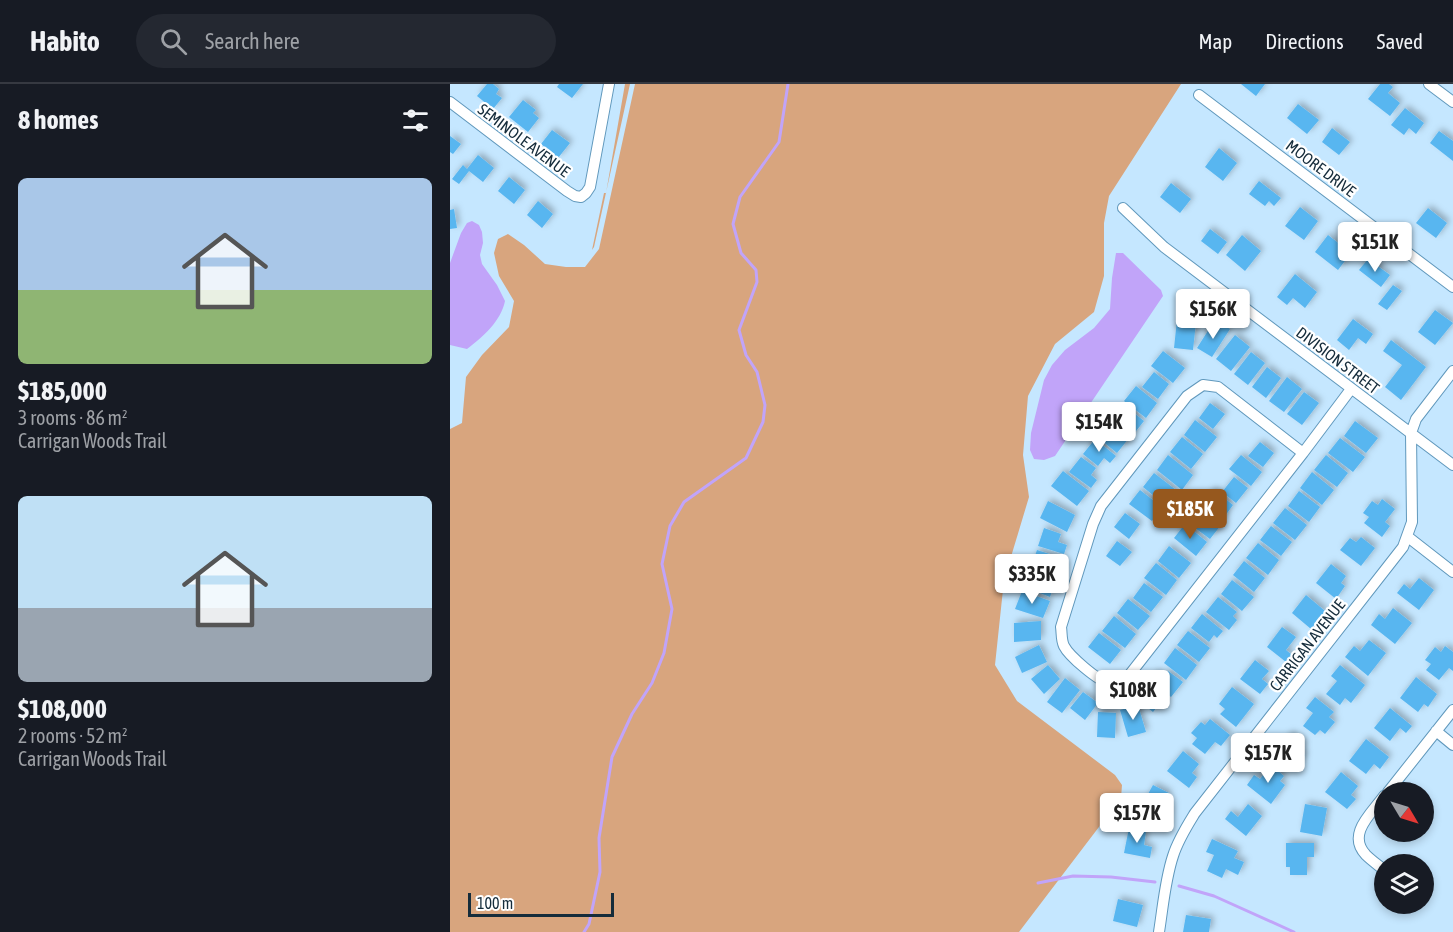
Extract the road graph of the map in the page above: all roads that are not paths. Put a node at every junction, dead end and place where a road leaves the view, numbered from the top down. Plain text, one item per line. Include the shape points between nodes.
1 (609, 84) edge
2 (1429, 84) edge
3 (1199, 95) dead end
4 (450, 102) edge
5 (1453, 102) edge
6 (1123, 208) dead end
7 (1453, 287) edge
8 (1453, 371) edge
9 (1352, 389) junction
10 (1411, 433) junction
11 (1303, 453) junction
12 (1453, 465) edge
13 (1408, 537) junction
14 (1453, 572) edge
15 (1453, 710) edge
16 (1436, 731) junction
17 (1453, 745) edge
18 (1396, 782) edge
19 (1374, 809) edge
20 (1374, 862) edge
21 (1159, 932) edge

1 - 4 street, SEMINOLE AVENUE via 590,187 582,197 567,191
2 - 5 street
3 - 7 street, MOORE DRIVE
6 - 9 street, DIVISION STREET via 1164,247
8 - 10 street via 1416,419
9 - 10 street, DIVISION STREET
9 - 11 street
10 - 12 street, DIVISION STREET
10 - 13 street, CARRIGAN AVENUE via 1413,522
11 - 11 street via 1127,678 1112,684 1103,681 1070,656 1063,644 1061,627 1101,506 1188,396 1203,385 1218,387
13 - 14 street
13 - 21 street, CARRIGAN AVENUE via 1183,832 1173,856
15 - 16 street
16 - 17 street
16 - 18 street
19 - 20 street via 1360,827 1358,837 1360,847

